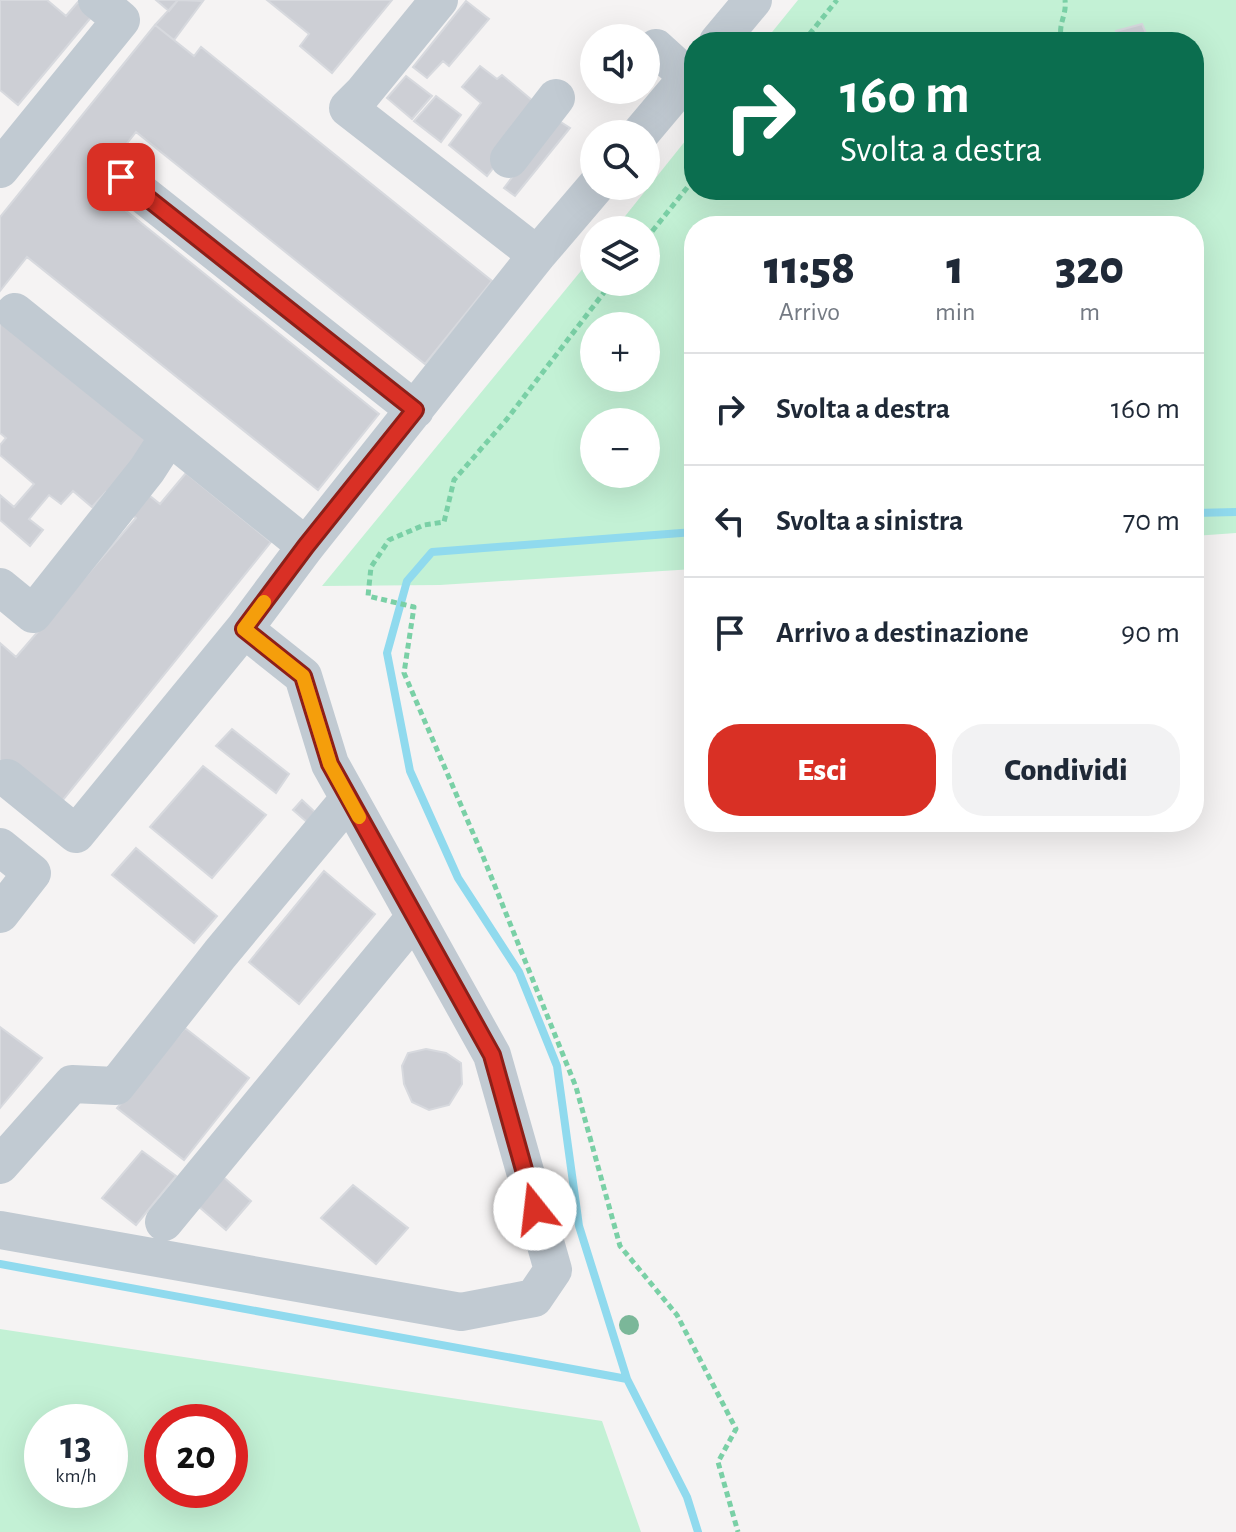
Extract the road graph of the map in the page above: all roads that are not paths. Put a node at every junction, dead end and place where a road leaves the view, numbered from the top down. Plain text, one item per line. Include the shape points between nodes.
1 (97, 0) edge
2 (439, 0) edge
3 (753, 0) edge
4 (726, 32) edge
5 (660, 51) edge
6 (684, 69) edge
7 (684, 82) edge
8 (556, 98) dead end
9 (652, 120) edge
10 (509, 159) dead end
11 (0, 169) edge
12 (121, 177) dead end
13 (584, 200) edge
14 (537, 255) junction
15 (15, 312) dead end
16 (415, 410) junction
17 (169, 436) junction
18 (306, 546) junction
19 (0, 587) edge
20 (244, 629) junction
21 (7, 778) dead end
22 (349, 799) junction
23 (0, 847) edge
24 (0, 914) edge
25 (415, 917) junction
26 (0, 1165) edge
27 (164, 1222) dead end
28 (0, 1230) edge

1 - 11 lane via 121,20
2 - 14 lane via 348,108
3 - 4 lane
5 - 6 lane
7 - 9 lane
8 - 10 lane
12 - 16 lane
13 - 14 lane
14 - 16 lane
15 - 17 lane
16 - 18 lane
17 - 18 lane
17 - 19 lane via 33,614
18 - 20 lane
20 - 21 lane via 76,834
20 - 22 lane via 303,676 330,764
22 - 25 lane
22 - 26 lane via 116,1086 72,1084
23 - 24 lane via 32,873
25 - 27 lane
25 - 28 lane via 492,1055 553,1270 534,1298 461,1312

